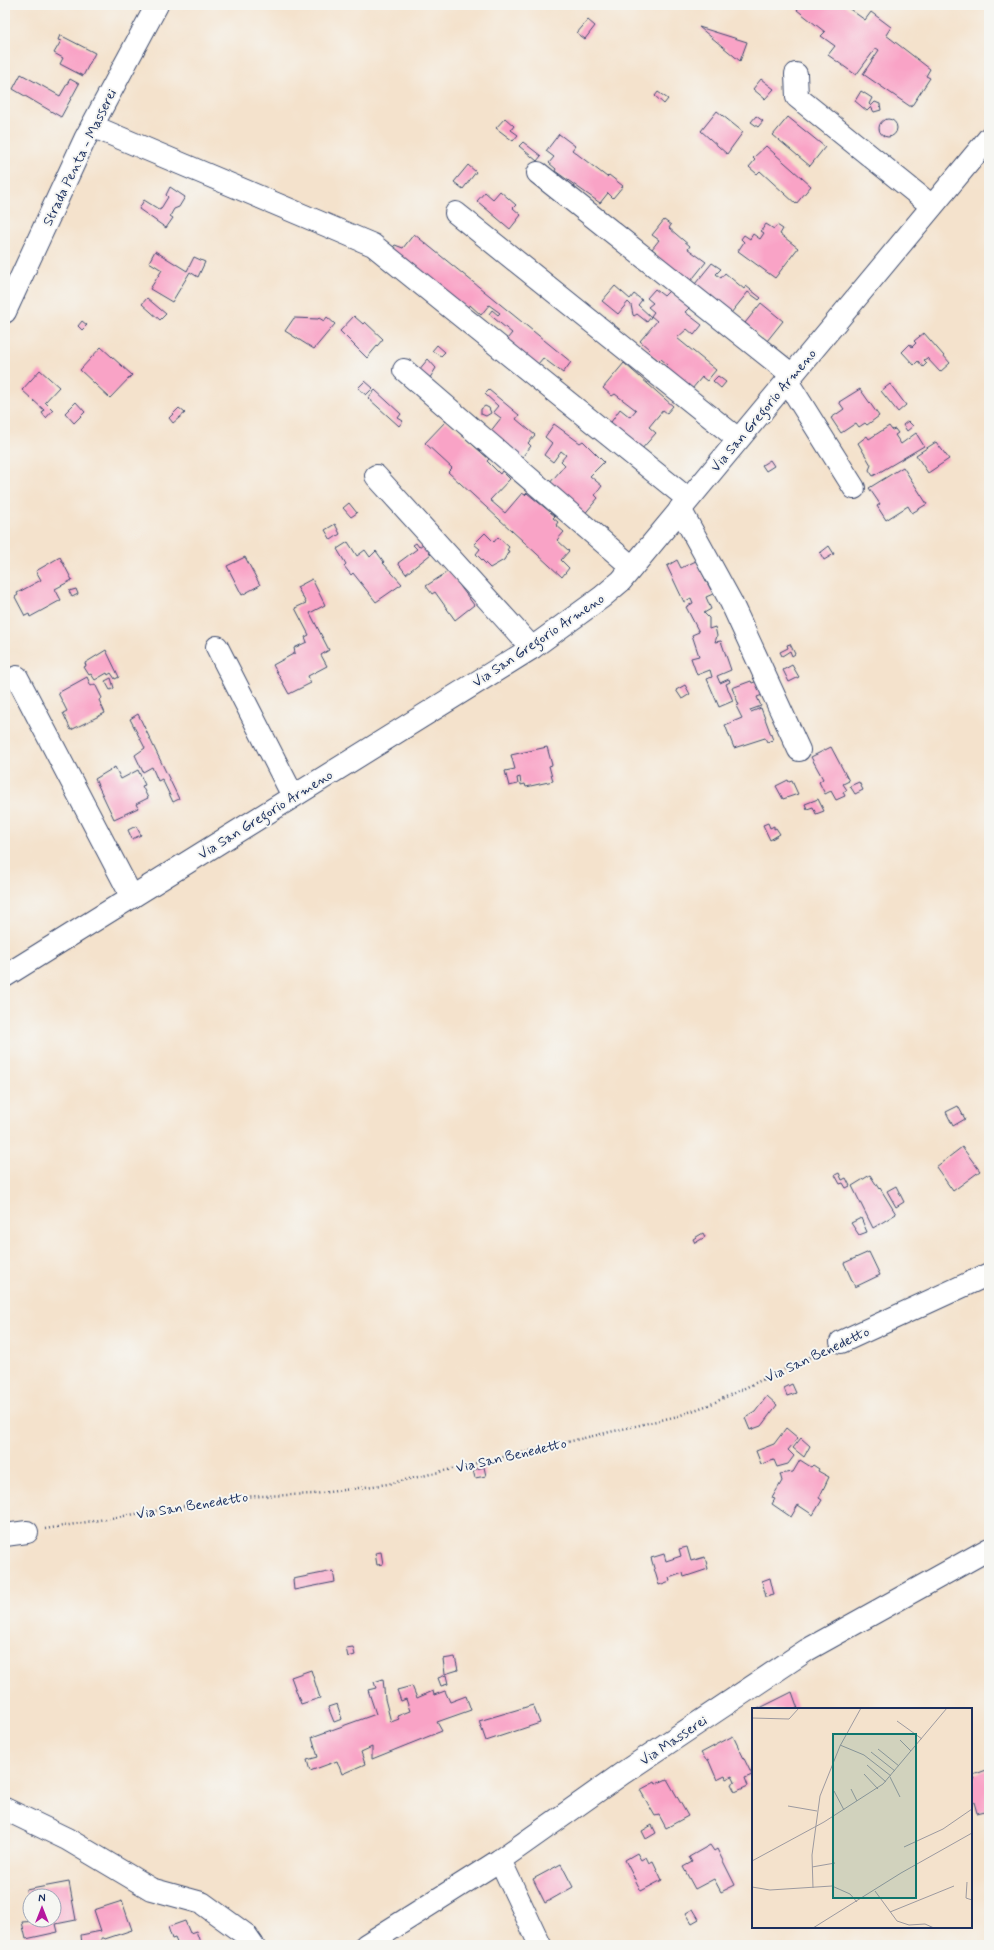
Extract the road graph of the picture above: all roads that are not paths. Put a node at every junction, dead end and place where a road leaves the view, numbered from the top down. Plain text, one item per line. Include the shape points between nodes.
1 (157, 5) edge
2 (796, 74) dead end
3 (92, 126) junction
4 (989, 138) edge
5 (538, 173) dead end
6 (932, 206) junction
7 (456, 213) dead end
8 (5, 312) edge
9 (404, 370) dead end
10 (789, 378) junction
11 (738, 439) junction
12 (376, 476) dead end
13 (854, 488) dead end
14 (684, 504) junction
15 (632, 567) junction
16 (217, 647) dead end
17 (532, 648) junction
18 (17, 677) dead end
19 (799, 750) dead end
20 (293, 796) junction
21 (132, 897) junction
22 (5, 976) edge
23 (989, 1274) edge
24 (841, 1342) road end
25 (27, 1532) road end
26 (5, 1535) edge
27 (989, 1549) edge
28 (5, 1809) edge
29 (500, 1860) junction
30 (253, 1945) edge
31 (366, 1945) edge
32 (540, 1945) edge

1 - 3 street, Strada Penta - Masserei
2 - 6 street via 797,97
3 - 8 street, Strada Penta - Masserei
3 - 14 street via 372,245
4 - 6 street, Via San Gregorio Armeno
5 - 10 street
6 - 10 street, Via San Gregorio Armeno
7 - 11 street
9 - 15 street
10 - 11 street, Via San Gregorio Armeno
10 - 13 street
11 - 14 street, Via San Gregorio Armeno
12 - 17 street
14 - 15 street, Via San Gregorio Armeno
14 - 19 street
15 - 17 street, Via San Gregorio Armeno via 621,581 602,597
16 - 20 street
17 - 20 street, Via San Gregorio Armeno
18 - 21 street
20 - 21 street, Via San Gregorio Armeno
21 - 22 street, Via San Gregorio Armeno
23 - 24 street, Via San Benedetto
25 - 26 street
27 - 29 street, Via Masserei via 807,1650 623,1773
28 - 30 street via 67,1839 151,1889 202,1903 246,1935
29 - 31 street, Via Masserei
29 - 32 street

